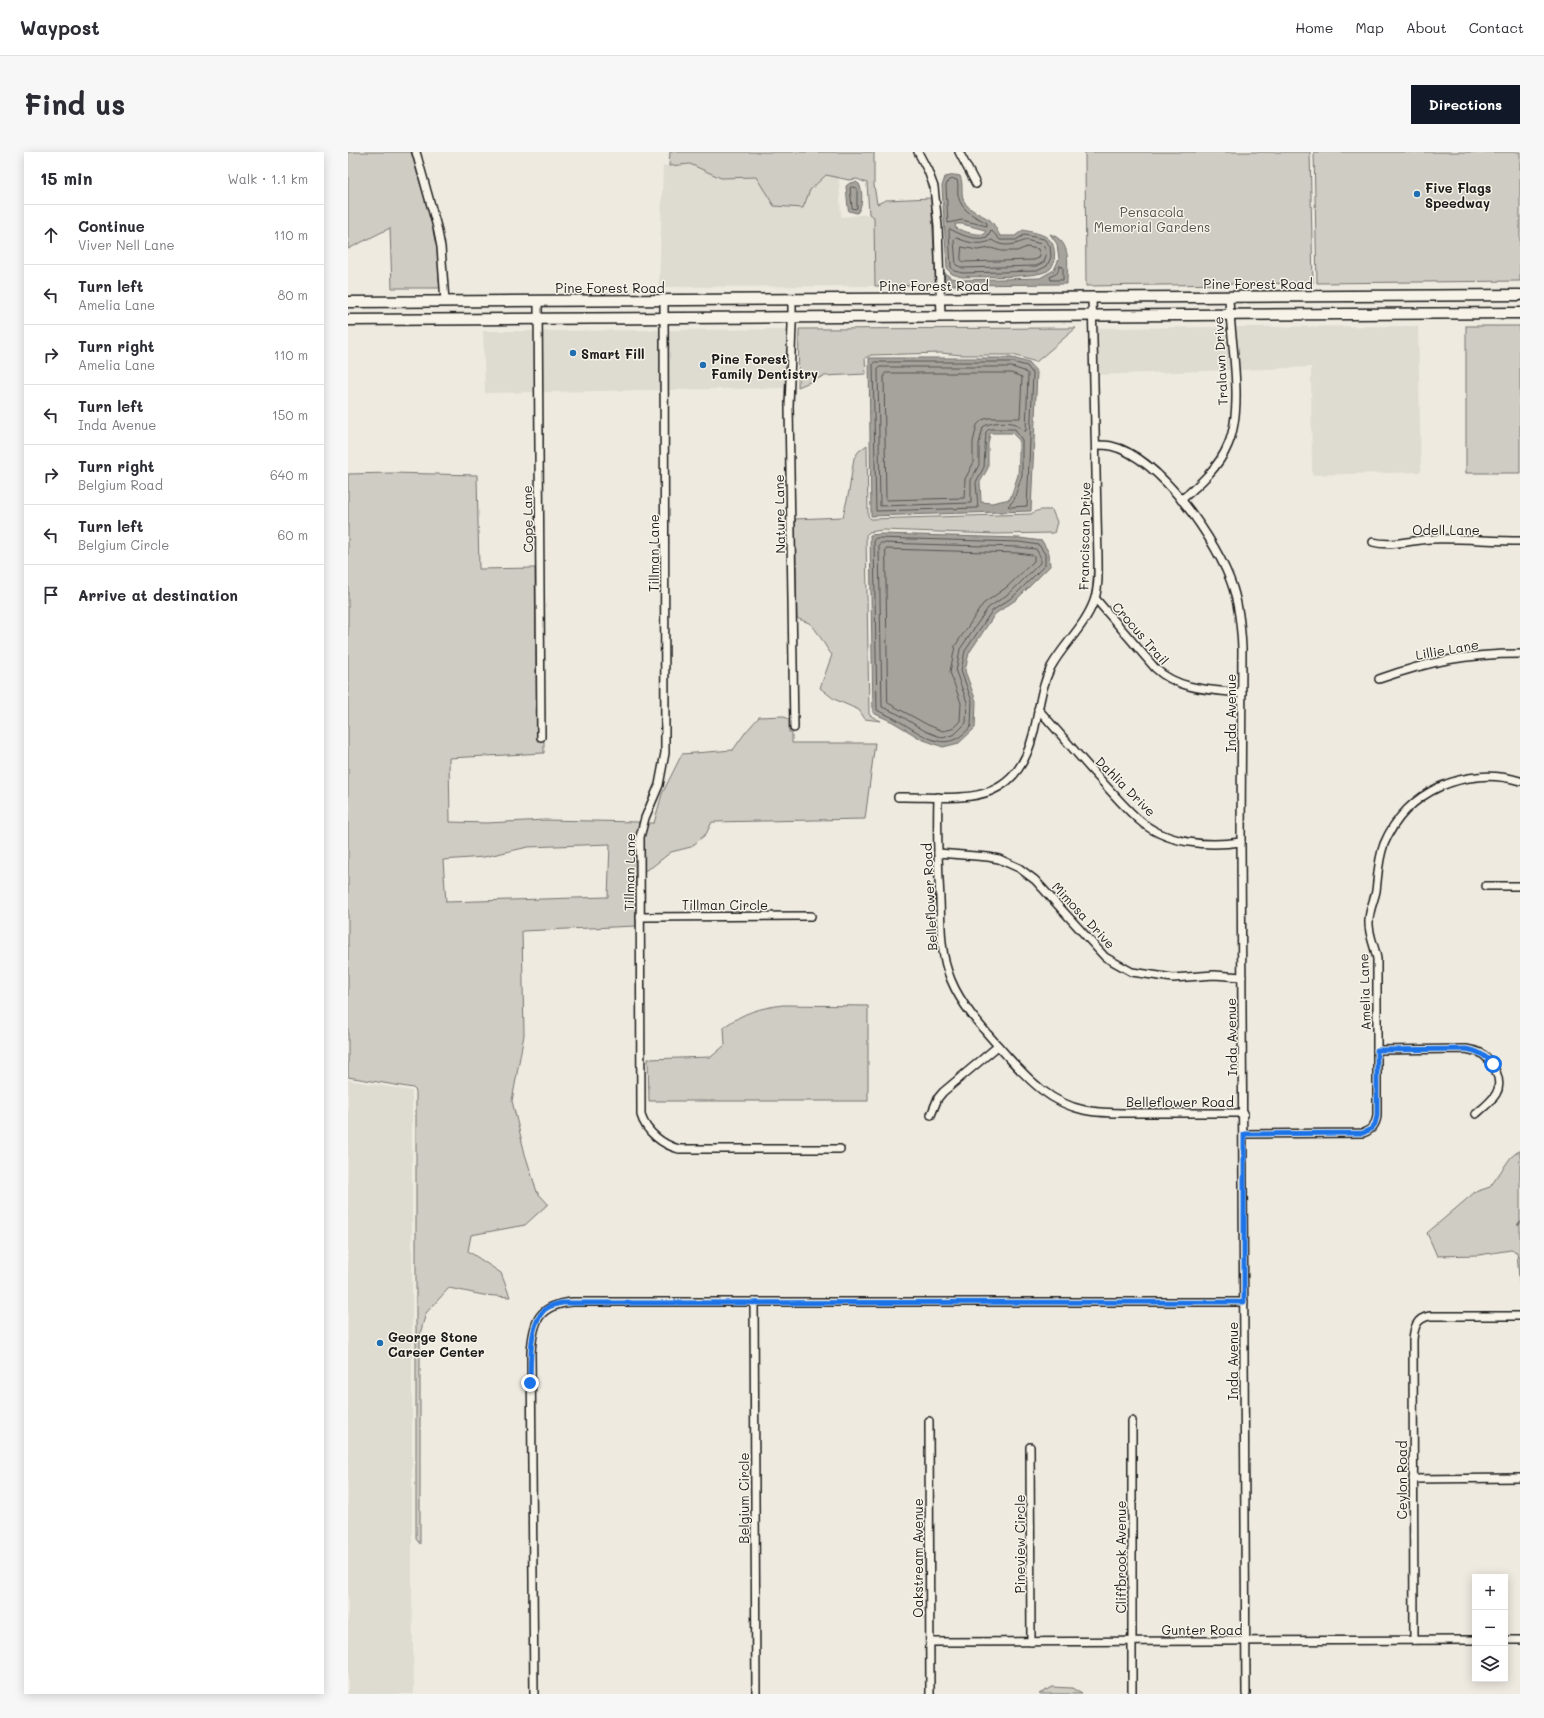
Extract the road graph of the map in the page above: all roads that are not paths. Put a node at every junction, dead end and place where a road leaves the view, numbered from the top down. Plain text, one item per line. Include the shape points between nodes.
1 (416, 152) edge
2 (918, 152) edge
3 (959, 152) edge
4 (976, 184) dead end
5 (1429, 295) junction
6 (1520, 295) edge
7 (1272, 296) junction
8 (1092, 297) junction
9 (1229, 297) junction
10 (940, 298) junction
11 (792, 299) junction
12 (664, 300) junction
13 (445, 301) junction
14 (538, 301) junction
15 (348, 302) edge
16 (1520, 313) edge
17 (1429, 314) junction
18 (1230, 315) junction
19 (1272, 315) junction
20 (1092, 316) junction
21 (792, 317) junction
22 (941, 317) junction
23 (664, 318) junction
24 (538, 319) junction
25 (348, 320) edge
26 (1096, 445) junction
27 (1181, 500) junction
28 (1520, 541) edge
29 (1373, 542) dead end
30 (1095, 598) junction
31 (1520, 654) edge
32 (1379, 678) dead end
33 (1242, 693) junction
34 (1038, 709) junction
35 (794, 728) dead end
36 (541, 737) dead end
37 (1520, 781) edge
38 (898, 797) dead end
39 (938, 797) junction
40 (1242, 842) junction
41 (938, 853) junction
42 (1486, 886) dead end
43 (1520, 886) edge
44 (640, 916) junction
45 (811, 916) dead end
46 (1242, 977) junction
47 (998, 1046) junction
48 (1377, 1050) junction
49 (1244, 1113) junction
50 (1476, 1114) dead end
51 (931, 1115) dead end
52 (1244, 1134) junction
53 (840, 1149) dead end
54 (754, 1302) junction
55 (1244, 1302) junction
56 (1520, 1316) edge
57 (1132, 1421) dead end
58 (929, 1422) dead end
59 (1030, 1447) dead end
60 (1520, 1478) edge
61 (1413, 1479) junction
62 (1414, 1640) junction
63 (1472, 1640) edge
64 (1508, 1640) edge
65 (1520, 1640) edge
66 (1133, 1641) junction
67 (1246, 1641) junction
68 (930, 1642) junction
69 (1031, 1642) junction
70 (534, 1694) edge
71 (756, 1694) edge
72 (930, 1694) edge
73 (1132, 1694) edge
74 (1246, 1694) edge

1 - 13 street via 441,247
2 - 10 street via 934,187
3 - 4 street
5 - 6 main road, Pine Forest Road
5 - 7 main road, Pine Forest Road
5 - 17 main road
7 - 9 main road, Pine Forest Road
7 - 19 main road
8 - 9 main road, Pine Forest Road
8 - 10 main road, Pine Forest Road
8 - 20 street, Franciscan Drive
9 - 18 street, Tralawn Drive
10 - 11 main road, Pine Forest Road
10 - 22 street
11 - 12 main road, Pine Forest Road
11 - 21 street, Nature Lane
12 - 14 main road, Pine Forest Road
12 - 23 street, Tillman Lane
13 - 14 main road, Pine Forest Road
13 - 15 main road, Pine Forest Road
14 - 24 street, Cope Lane
16 - 17 main road
17 - 19 main road
18 - 19 main road
18 - 20 main road
18 - 27 street, Tralawn Drive via 1236,388 1232,432 1222,458
20 - 22 main road
20 - 26 street, Franciscan Drive
21 - 22 main road
21 - 23 main road
21 - 35 street, Nature Lane via 789,406
23 - 24 main road
23 - 44 street, Tillman Lane via 665,753 659,785 641,831
24 - 25 main road
24 - 36 street, Cope Lane
26 - 27 street, Inda Avenue via 1115,448 1141,461
26 - 30 street, Franciscan Drive via 1098,584
27 - 33 street, Inda Avenue via 1214,545 1233,587 1242,634
28 - 29 street, Odell Lane via 1432,539 1383,545
30 - 33 street, Crocus Trail via 1166,678 1187,686
30 - 34 street, Franciscan Drive via 1091,609 1051,668 1042,689
31 - 32 street, Lillie Lane via 1473,655 1443,660
33 - 40 street, Inda Avenue
34 - 39 street, Franciscan Drive via 1029,748 1018,769 1005,783 974,796
34 - 40 street, Dahlia Drive via 1120,801 1143,822 1166,835 1190,842
37 - 48 street, Amelia Lane via 1484,776 1445,783 1408,808 1388,837 1379,862 1376,893 1369,918 1376,959
38 - 39 street, Franciscan Drive
39 - 41 street, Belleflower Road
40 - 46 street, Inda Avenue
41 - 46 street, Mimosa Drive via 988,857 1019,868 1035,880 1105,957 1132,972 1173,978 1214,975
41 - 47 street, Belleflower Road via 941,942 947,970 968,1010
42 - 43 street
44 - 45 street, Tillman Circle
44 - 53 street, Tillman Lane via 641,1115 644,1124 667,1145 679,1149
46 - 49 street, Inda Avenue
47 - 49 street, Belleflower Road via 1042,1091 1083,1110 1115,1113
47 - 51 street via 943,1092
48 - 50 street via 1466,1049 1483,1055 1493,1064 1498,1088 1492,1100
48 - 52 street, Amelia Lane via 1377,1116 1375,1124 1367,1132
49 - 52 street, Inda Avenue
52 - 55 street, Inda Avenue
54 - 55 street
54 - 70 street via 573,1302 547,1308 539,1316 531,1353
54 - 71 street, Belgium Circle
55 - 67 street, Inda Avenue
56 - 61 street, Ceylon Road via 1430,1316 1423,1317 1415,1325
57 - 66 street, Cliffbrook Avenue
58 - 68 street, Oakstream Avenue
59 - 69 street, Pineview Circle
60 - 61 street
61 - 62 street, Ceylon Road
62 - 63 street, Gunter Road
62 - 67 street, Gunter Road
64 - 65 street
66 - 67 street, Gunter Road
66 - 69 street, Gunter Road
66 - 73 street, Cliffbrook Avenue
67 - 74 street, Inda Avenue
68 - 69 street, Gunter Road
68 - 72 street, Oakstream Avenue

